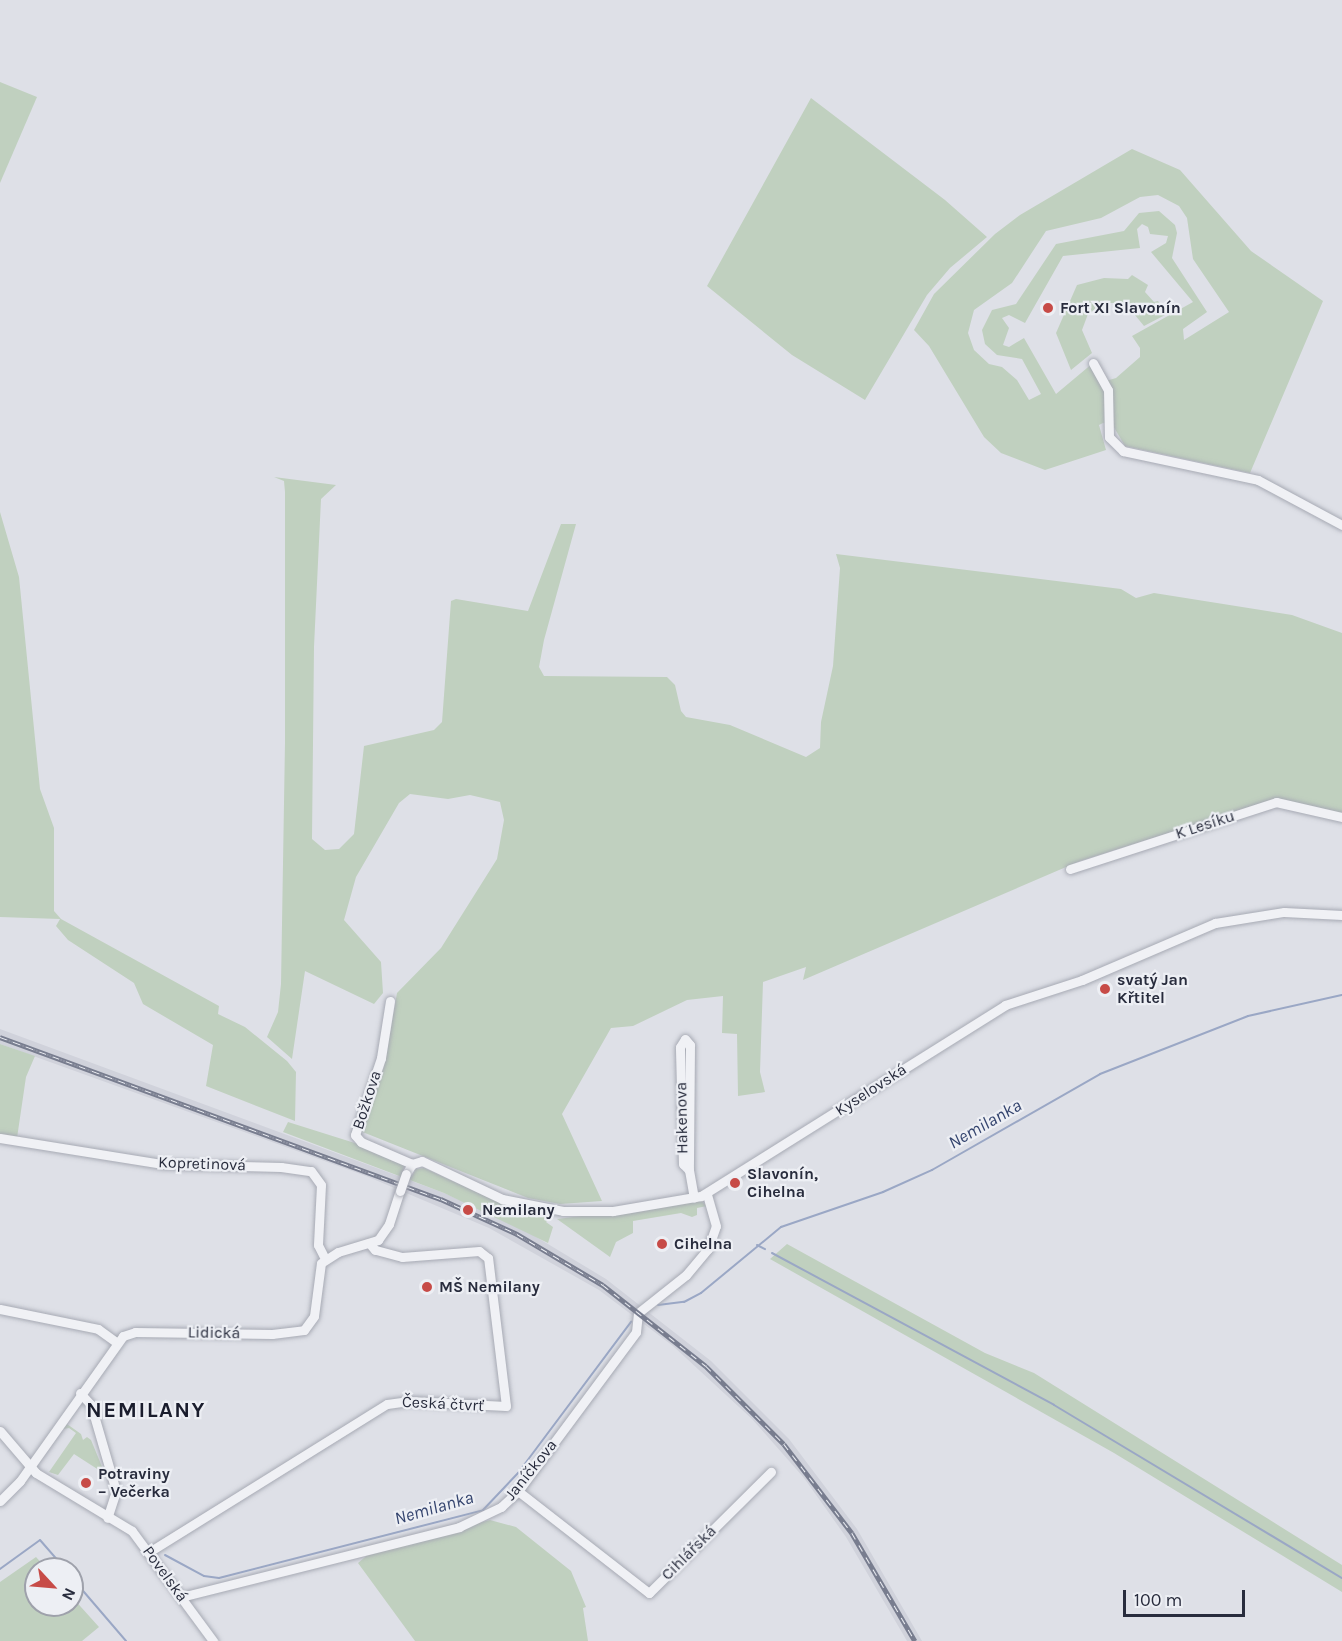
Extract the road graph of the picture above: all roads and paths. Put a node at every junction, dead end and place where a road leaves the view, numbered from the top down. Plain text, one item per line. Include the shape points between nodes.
1 (1093, 363) dead end
2 (1342, 525) edge
3 (1342, 817) edge
4 (1070, 869) dead end
5 (1342, 915) edge
6 (390, 1001) dead end
7 (0, 1138) edge
8 (412, 1164) junction
9 (689, 1170) junction
10 (707, 1194) junction
11 (694, 1198) junction
12 (370, 1244) junction
13 (325, 1259) junction
14 (0, 1310) edge
15 (116, 1342) junction
16 (80, 1393) junction
17 (0, 1431) edge
18 (29, 1466) junction
19 (771, 1472) dead end
20 (518, 1491) junction
21 (0, 1501) edge
22 (107, 1518) junction
23 (149, 1552) junction
24 (181, 1597) junction
25 (213, 1641) edge

1 - 2 street via 1108,390 1109,437 1123,451 1258,480
3 - 4 street, K Lesíku via 1276,802
5 - 10 street, Kyselovská via 1284,912 1215,922 1082,980 1005,1005
6 - 8 street, Božkova via 381,1058 355,1135 362,1142
7 - 13 street, Kopretinová via 152,1162 308,1170 317,1175 321,1185 318,1245
8 - 11 street, Kyselovská via 425,1162 498,1198 540,1209 605,1212
8 - 12 street, bridge via 388,1227
9 - 9 street, Hakenova via 682,1164 680,1047 685,1039 690,1045
9 - 11 street
10 - 11 street, Kyselovská
10 - 20 street, Janíčkova via 716,1226 711,1243 686,1275 638,1313 636,1332
12 - 13 street
12 - 23 street, Česká čtvrť via 375,1250 402,1257 468,1251 485,1254 506,1406 409,1401 387,1404
13 - 15 street, Lidická via 317,1273 313,1319 302,1331 135,1332
14 - 15 street via 98,1329
15 - 16 street
16 - 18 street
16 - 22 street via 92,1406 116,1491
17 - 18 street, Povelská
18 - 21 street
18 - 22 street, Povelská
19 - 20 street, Cihlářská via 649,1593
20 - 24 street, Janíčkova via 488,1516 459,1527
22 - 23 street, Povelská via 132,1531
23 - 24 street, Povelská
24 - 25 street, Povelská

